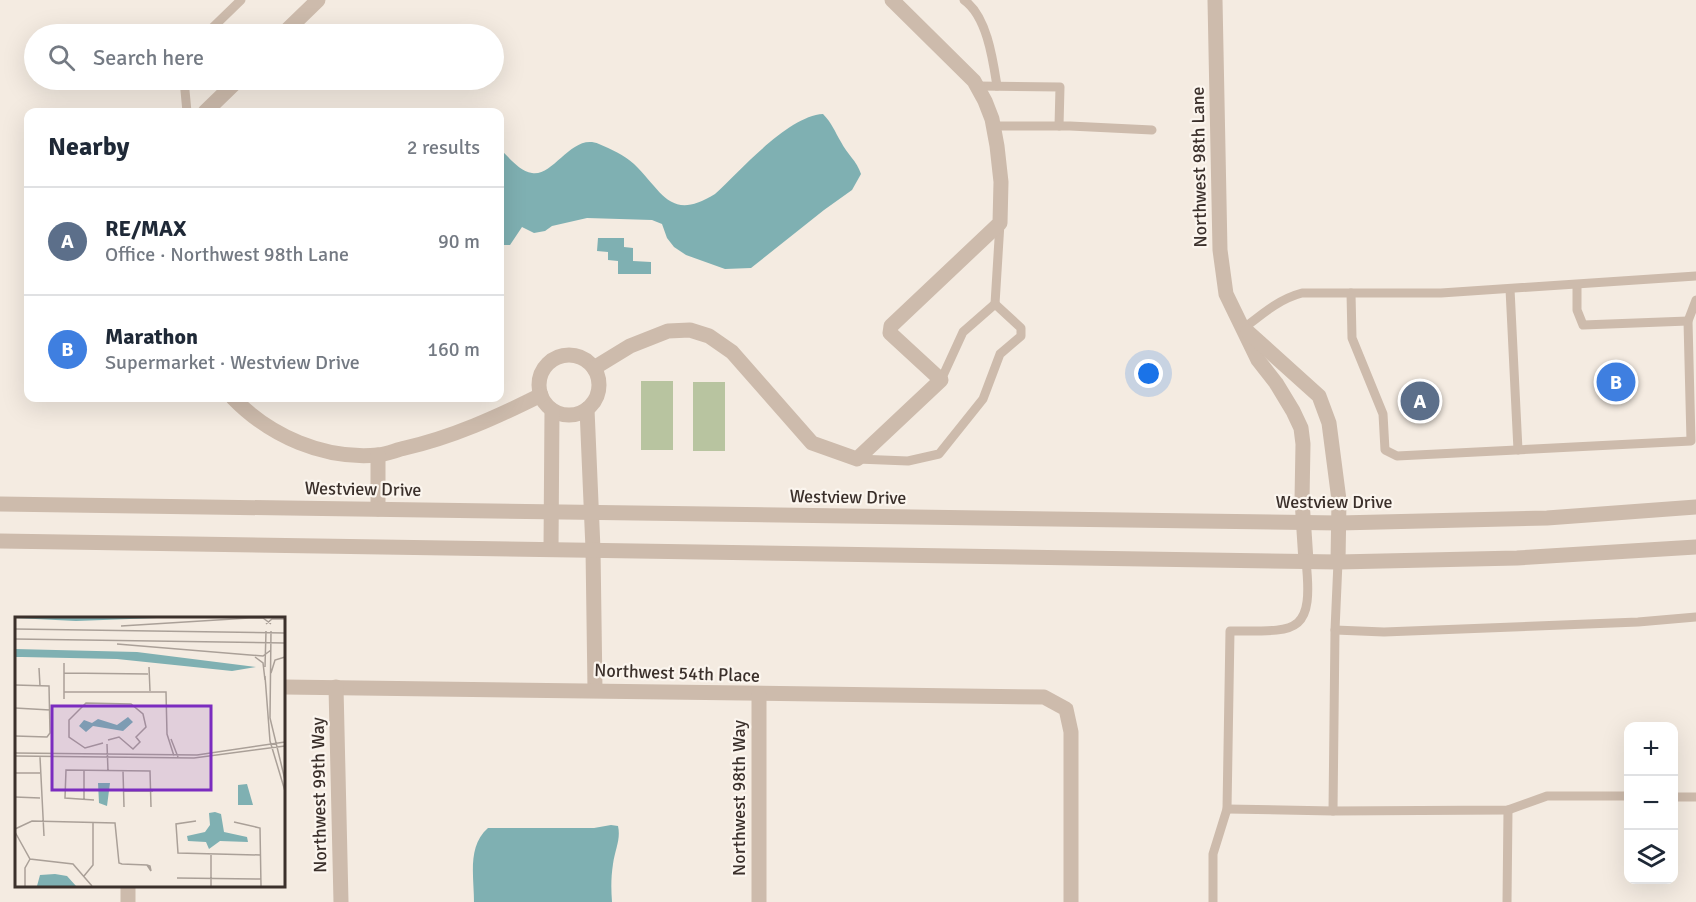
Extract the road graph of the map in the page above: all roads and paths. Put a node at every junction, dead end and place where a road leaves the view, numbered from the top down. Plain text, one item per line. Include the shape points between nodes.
1 (241, 0) edge
2 (318, 0) edge
3 (892, 0) edge
4 (964, 0) edge
5 (1215, 0) edge
6 (216, 24) edge
7 (293, 24) edge
8 (977, 86) junction
9 (997, 86) junction
10 (185, 90) edge
11 (228, 90) edge
12 (187, 108) edge
13 (209, 108) edge
14 (993, 126) junction
15 (1059, 126) junction
16 (1152, 130) dead end
17 (1000, 223) junction
18 (1696, 276) edge
19 (1577, 285) junction
20 (1510, 289) junction
21 (1351, 293) junction
22 (1696, 300) edge
23 (995, 304) junction
24 (1688, 321) junction
25 (1243, 328) junction
26 (594, 368) junction
27 (940, 380) junction
28 (541, 395) junction
29 (238, 402) edge
30 (587, 409) junction
31 (552, 410) junction
32 (1518, 450) junction
33 (378, 455) junction
34 (857, 459) junction
35 (0, 504) edge
36 (1696, 507) edge
37 (378, 509) junction
38 (551, 511) junction
39 (591, 512) junction
40 (1304, 522) junction
41 (1339, 523) junction
42 (0, 541) edge
43 (1696, 547) edge
44 (551, 549) junction
45 (593, 549) junction
46 (1306, 561) junction
47 (1338, 562) junction
48 (1696, 618) edge
49 (1335, 630) junction
50 (285, 687) edge
51 (336, 687) junction
52 (595, 690) junction
53 (759, 695) junction
54 (1624, 796) edge
55 (1678, 797) edge
56 (1696, 797) edge
57 (1227, 809) junction
58 (1508, 810) junction
59 (1333, 811) junction
60 (340, 902) edge
61 (759, 902) edge
62 (1071, 902) edge
63 (1214, 902) edge
64 (1507, 902) edge

1 - 6 lane
2 - 7 street
3 - 8 street
4 - 9 lane via 973,6 991,49
5 - 25 street, Northwest 98th Lane via 1220,250 1226,294
8 - 9 lane
8 - 14 street
9 - 15 lane via 1060,87
10 - 12 lane
11 - 13 street
14 - 15 lane
14 - 17 street
15 - 16 lane
17 - 23 lane
17 - 27 street via 891,326 890,333
18 - 19 lane
19 - 20 lane
19 - 24 lane via 1577,310 1583,325
20 - 21 lane
20 - 32 lane
21 - 25 lane via 1290,296
21 - 32 lane via 1352,338 1383,414 1385,450 1397,456
22 - 24 lane
23 - 27 lane via 963,332
23 - 34 lane via 1021,328 1021,336 1000,354 983,399 945,448 939,454 908,461
24 - 32 lane via 1691,441
25 - 40 street, Northwest 98th Lane via 1258,360 1301,428
25 - 41 street, Northwest 98th Lane via 1319,396 1329,423
26 - 28 street via 579,356 569,354 551,361 540,376
26 - 30 street via 598,394
26 - 34 street via 630,346 668,331 690,330 709,336 732,352 812,443
27 - 34 street
28 - 31 street
28 - 33 street via 452,435
29 - 33 street via 272,429 315,449
30 - 31 street via 570,414
30 - 39 street
31 - 38 street
33 - 37 street
35 - 37 street, Westview Drive
36 - 41 street, Westview Drive via 1547,518
37 - 38 street, Westview Drive
38 - 39 street, Westview Drive
38 - 44 street
39 - 40 street, Westview Drive
39 - 45 street
40 - 41 street, Westview Drive
40 - 46 street, Northwest 98th Lane
41 - 47 street, Northwest 98th Lane
42 - 44 street
43 - 47 street via 1517,558
44 - 45 street
45 - 46 street
45 - 52 street
46 - 47 street
46 - 57 lane via 1307,612 1298,622 1282,631 1230,631
47 - 49 lane
48 - 49 lane via 1384,632
49 - 59 lane
50 - 51 street, Northwest 54th Place
51 - 52 street, Northwest 54th Place
51 - 60 street, Northwest 99th Way
52 - 53 street, Northwest 54th Place
53 - 61 street, Northwest 98th Way
53 - 62 street, Northwest 54th Place via 1044,697 1066,710 1071,732
54 - 58 lane via 1547,796
55 - 56 lane
57 - 59 lane
57 - 63 lane via 1213,854
58 - 59 lane
58 - 64 lane

